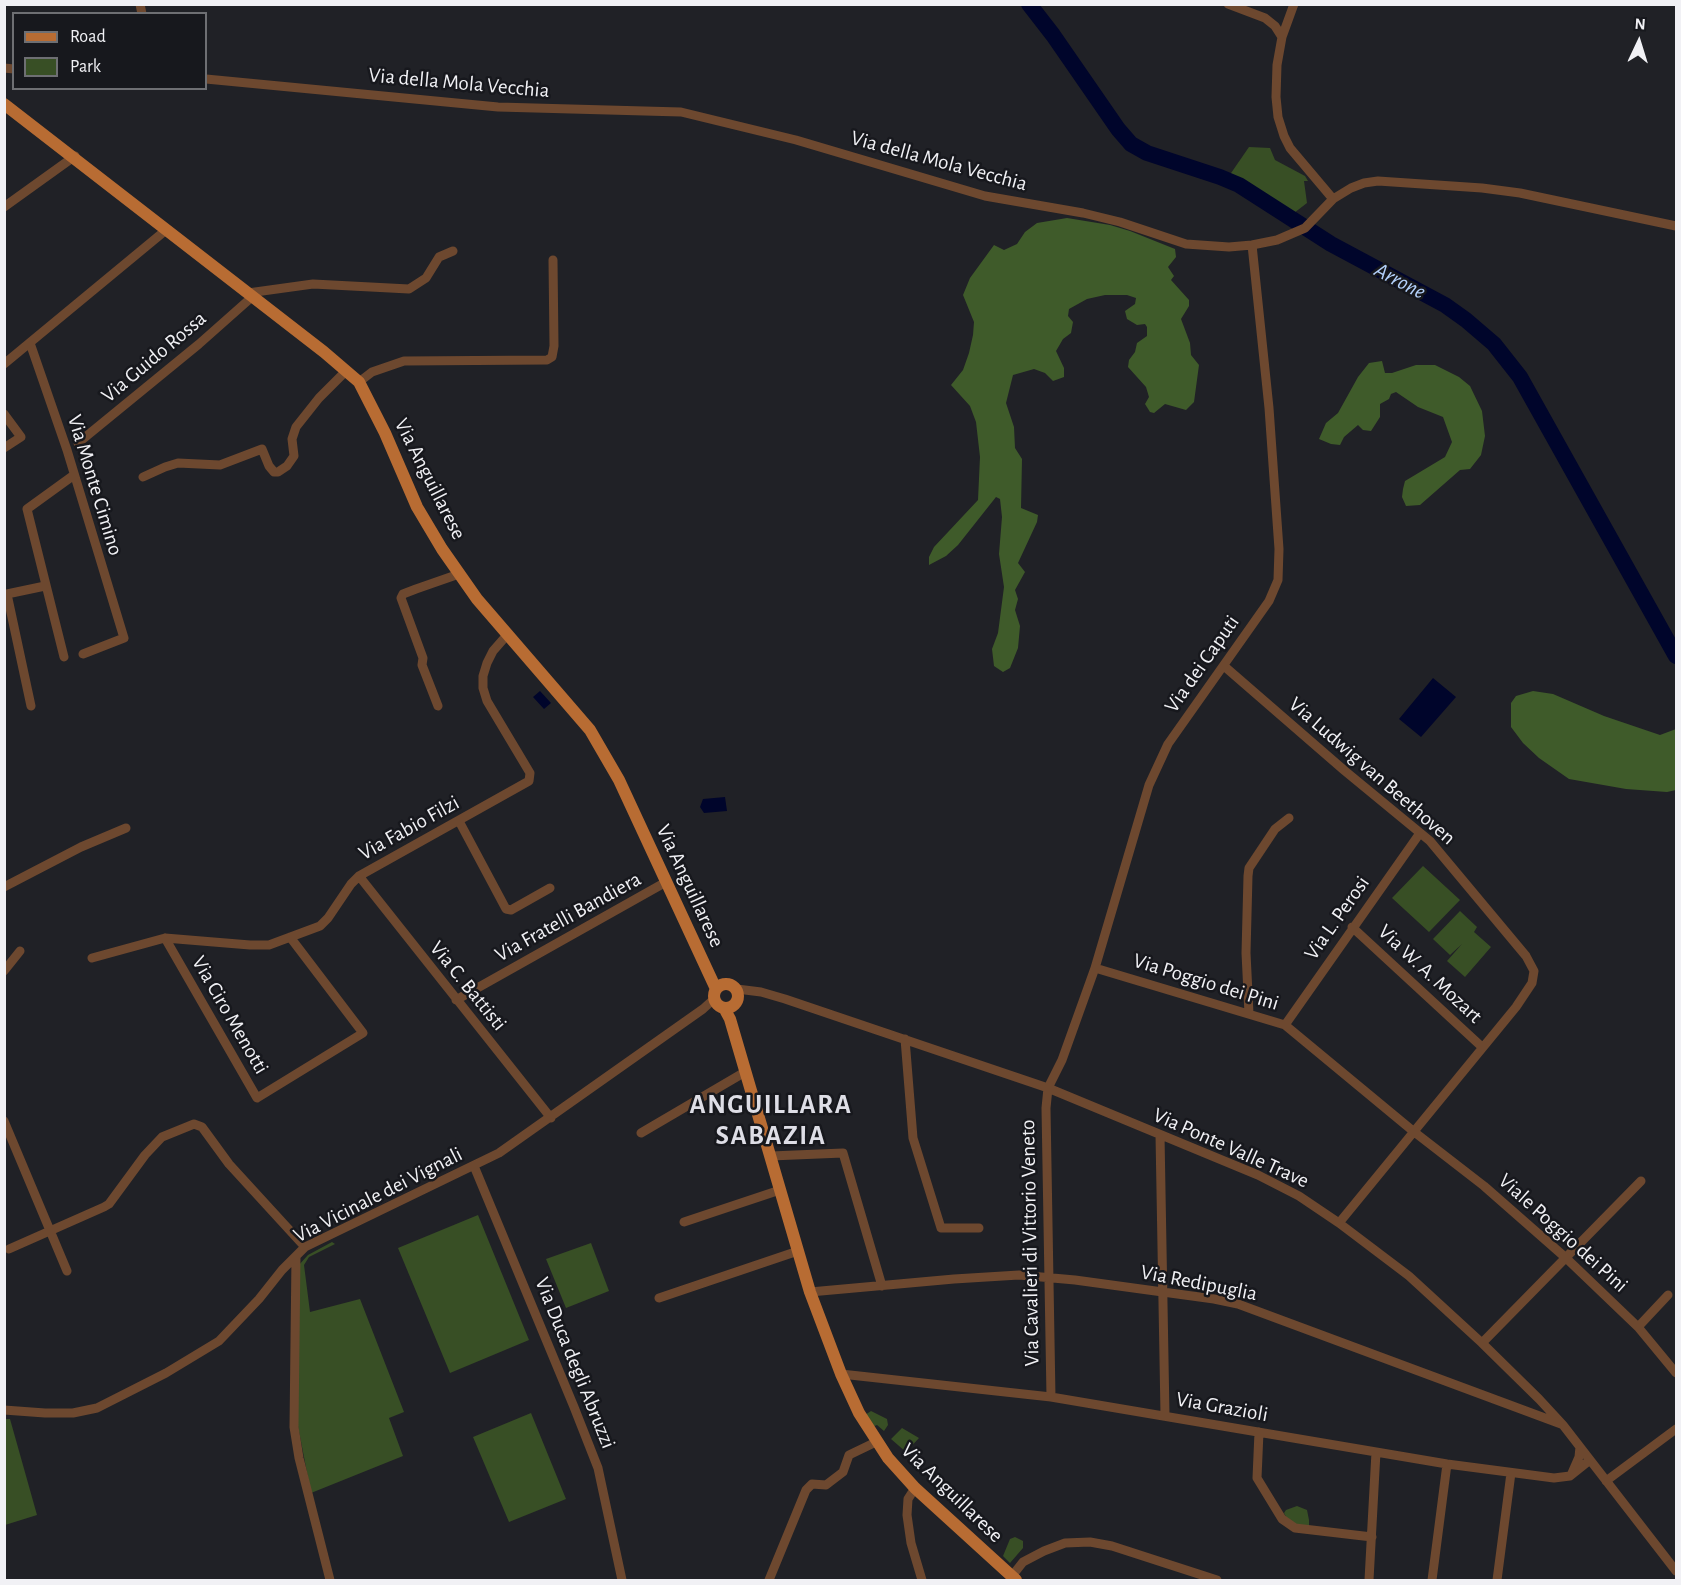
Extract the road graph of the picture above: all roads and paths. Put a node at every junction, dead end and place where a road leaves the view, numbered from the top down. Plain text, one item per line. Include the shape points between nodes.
1 (1228, 4) edge
2 (1294, 4) edge
3 (1282, 37) junction
4 (207, 80) edge
5 (4, 104) edge
6 (75, 156) junction
7 (1333, 199) junction
8 (4, 207) edge
9 (1677, 226) edge
10 (166, 230) junction
11 (1252, 245) junction
12 (453, 251) dead end
13 (553, 260) dead end
14 (250, 295) junction
15 (30, 343) junction
16 (4, 364) edge
17 (346, 371) junction
18 (359, 382) junction
19 (4, 414) edge
20 (78, 443) dead end
21 (4, 448) edge
22 (74, 475) junction
23 (143, 477) dead end
24 (459, 574) junction
25 (45, 586) junction
26 (507, 635) junction
27 (83, 654) dead end
28 (64, 657) dead end
29 (1224, 666) junction
30 (31, 706) dead end
31 (438, 706) dead end
32 (1289, 818) dead end
33 (459, 821) junction
34 (126, 828) dead end
35 (1420, 832) junction
36 (358, 876) junction
37 (666, 882) junction
38 (4, 887) edge
39 (550, 888) dead end
40 (1352, 927) junction
41 (290, 937) junction
42 (165, 938) junction
43 (20, 951) dead end
44 (92, 958) dead end
45 (1095, 968) junction
46 (4, 971) edge
47 (729, 999) junction
48 (456, 1000) junction
49 (1249, 1014) junction
50 (1285, 1025) junction
51 (905, 1039) junction
52 (1482, 1047) junction
53 (745, 1072) junction
54 (1048, 1088) junction
55 (551, 1118) junction
56 (4, 1121) edge
57 (1413, 1131) junction
58 (641, 1132) dead end
59 (1160, 1135) junction
60 (771, 1156) junction
61 (474, 1166) junction
62 (1641, 1182) dead end
63 (780, 1190) junction
64 (684, 1222) dead end
65 (1339, 1223) junction
66 (979, 1228) dead end
67 (51, 1232) junction
68 (305, 1247) junction
69 (9, 1249) dead end
70 (798, 1251) junction
71 (296, 1256) junction
72 (1566, 1258) junction
73 (67, 1271) dead end
74 (1050, 1278) junction
75 (882, 1286) junction
76 (810, 1292) junction
77 (1163, 1292) junction
78 (1668, 1295) dead end
79 (659, 1298) dead end
80 (1638, 1327) junction
81 (1482, 1343) junction
82 (1677, 1373) edge
83 (841, 1374) junction
84 (1051, 1397) junction
85 (4, 1410) edge
86 (1165, 1415) junction
87 (1563, 1425) junction
88 (1677, 1428) edge
89 (1259, 1432) junction
90 (876, 1442) junction
91 (1580, 1447) junction
92 (1376, 1452) junction
93 (1590, 1460) junction
94 (1447, 1464) junction
95 (1511, 1473) junction
96 (1570, 1476) junction
97 (1606, 1481) junction
98 (915, 1488) junction
99 (1372, 1537) junction
100 (1677, 1571) edge
101 (1014, 1579) edge
102 (330, 1581) edge
103 (622, 1581) edge
104 (769, 1581) edge
105 (922, 1581) edge
106 (1217, 1581) edge
107 (1369, 1581) edge
108 (1432, 1581) edge
109 (1497, 1581) edge

1 - 3 street via 1265,18
2 - 3 street
3 - 7 street via 1275,82 1280,124 1297,158
4 - 11 street, Via della Mola Vecchia via 498,107 681,112 796,140 985,196 1120,222 1186,244
5 - 6 main road, Via Anguillarese
6 - 8 street
6 - 10 main road, Via Anguillarese
7 - 9 street, Via della Mola Vecchia via 1357,185 1378,181 1470,187 1520,193
7 - 11 street, Via della Mola Vecchia via 1299,231
10 - 14 main road, Via Anguillarese
10 - 15 street
11 - 29 street, Via dei Caputi via 1269,408 1278,580 1269,601
12 - 14 street via 439,257 426,278 409,289 313,285
13 - 18 street via 554,346 548,360 404,361 372,372
14 - 17 main road, Via Anguillarese
14 - 20 street, Via Guido Rossa via 208,336
15 - 16 street
15 - 22 street, Via Monte Cimino
17 - 18 main road, Via Anguillarese
17 - 23 street via 296,427 292,439 294,456 287,466 274,472 262,449 220,465 178,463
18 - 24 main road, Via Anguillarese via 417,507
19 - 21 street via 21,437
22 - 25 street via 27,509
22 - 27 street, Via Monte Cimino via 124,638
24 - 26 main road, Via Anguillarese
24 - 31 street via 400,598
25 - 28 street
25 - 30 street via 7,594
26 - 33 street, Via Fabio Filzi via 487,663 483,688 530,773 529,781
26 - 37 main road, Via Anguillarese via 590,730 619,780
29 - 35 street, Via Ludwig van Beethoven
29 - 45 street, Via dei Caputi via 1168,744 1149,785
32 - 49 street via 1275,829 1248,876
33 - 36 street, Via Fabio Filzi
33 - 39 street via 506,909 511,910
34 - 38 street
35 - 40 street, Via L. Perosi
35 - 52 street, Via Ludwig van Beethoven via 1532,965 1534,977 1530,987
36 - 41 street, Via Fabio Filzi via 320,926
36 - 48 street, Via C. Battisti
37 - 47 main road, Via Anguillarese via 706,969
37 - 48 street, Via Fratelli Bandiera
40 - 50 street, Via L. Perosi
40 - 52 street, Via W. A. Mozart
41 - 42 street, Via Fabio Filzi via 269,945
41 - 42 street, Via Ciro Menotti via 362,1034 257,1098
42 - 44 street, Via Fabio Filzi
43 - 46 street
45 - 49 street, Via Poggio dei Pini
45 - 54 street, Via dei Caputi
47 - 51 street, Via Ponte Valle Trave via 786,999
47 - 53 main road, Via Anguillarese
47 - 55 street, Via Vicinale dei Vignali via 703,1009
48 - 55 street, Via C. Battisti
49 - 50 street, Via Poggio dei Pini
50 - 57 street, Via Poggio dei Pini
51 - 54 street, Via Ponte Valle Trave
51 - 66 street via 914,1138 941,1228
52 - 57 street, Via Ludwig van Beethoven
53 - 58 street
53 - 60 main road, Via Anguillarese
54 - 59 street, Via Ponte Valle Trave
54 - 74 street, Via Cavalieri di Vittorio Veneto
55 - 61 street, Via Vicinale dei Vignali
56 - 67 street
57 - 65 street, Via Ludwig van Beethoven
57 - 72 street, Viale Poggio dei Pini via 1484,1186
59 - 65 street, Via Ponte Valle Trave via 1258,1175
59 - 77 street
60 - 63 main road, Via Anguillarese
60 - 75 street via 843,1153
61 - 68 street, Via Vicinale dei Vignali
61 - 103 street, Via Duca degli Abruzzi via 598,1468
62 - 72 street
63 - 64 street
63 - 70 main road, Via Anguillarese
65 - 81 street, Via Ponte Valle Trave via 1409,1276
67 - 68 street via 109,1204 162,1137 194,1124 202,1127 229,1164
67 - 69 street
67 - 73 street
68 - 71 street, Via Vicinale dei Vignali
70 - 76 main road, Via Anguillarese
70 - 79 street
71 - 85 street, Via Vicinale dei Vignali via 219,1341 122,1397 98,1408 73,1413
71 - 102 street via 294,1427
72 - 80 street, Viale Poggio dei Pini
72 - 81 street
74 - 75 street, Via Redipuglia via 1019,1275
74 - 77 street, Via Redipuglia
74 - 84 street, Via Cavalieri di Vittorio Veneto
75 - 76 street, Via Redipuglia
76 - 83 main road, Via Anguillarese
77 - 86 street
77 - 87 street, Via Redipuglia via 1238,1304
78 - 80 street
80 - 82 street, Viale Poggio dei Pini
81 - 87 street, Via Ponte Valle Trave
83 - 84 street, Via Grazioli
83 - 90 main road, Via Anguillarese
84 - 86 street, Via Grazioli
86 - 89 street, Via Grazioli
87 - 91 street, Via Ponte Valle Trave
88 - 97 street
89 - 92 street, Via Grazioli
89 - 99 street via 1257,1478 1282,1519 1295,1528
90 - 98 main road, Via Anguillarese
90 - 104 street via 849,1455 843,1472 826,1485 812,1484 806,1490
91 - 93 street, Via Ponte Valle Trave
91 - 96 street
92 - 94 street, Via Grazioli
92 - 99 street
93 - 96 street
93 - 97 street, Via Ponte Valle Trave
94 - 95 street, Via Grazioli
94 - 108 street
95 - 96 street, Via Grazioli
95 - 109 street
97 - 100 street, Via Ponte Valle Trave
98 - 101 main road, Via Anguillarese
98 - 105 street via 908,1499 907,1515
99 - 107 street
101 - 106 street via 1023,1562 1044,1551 1065,1543 1090,1542

